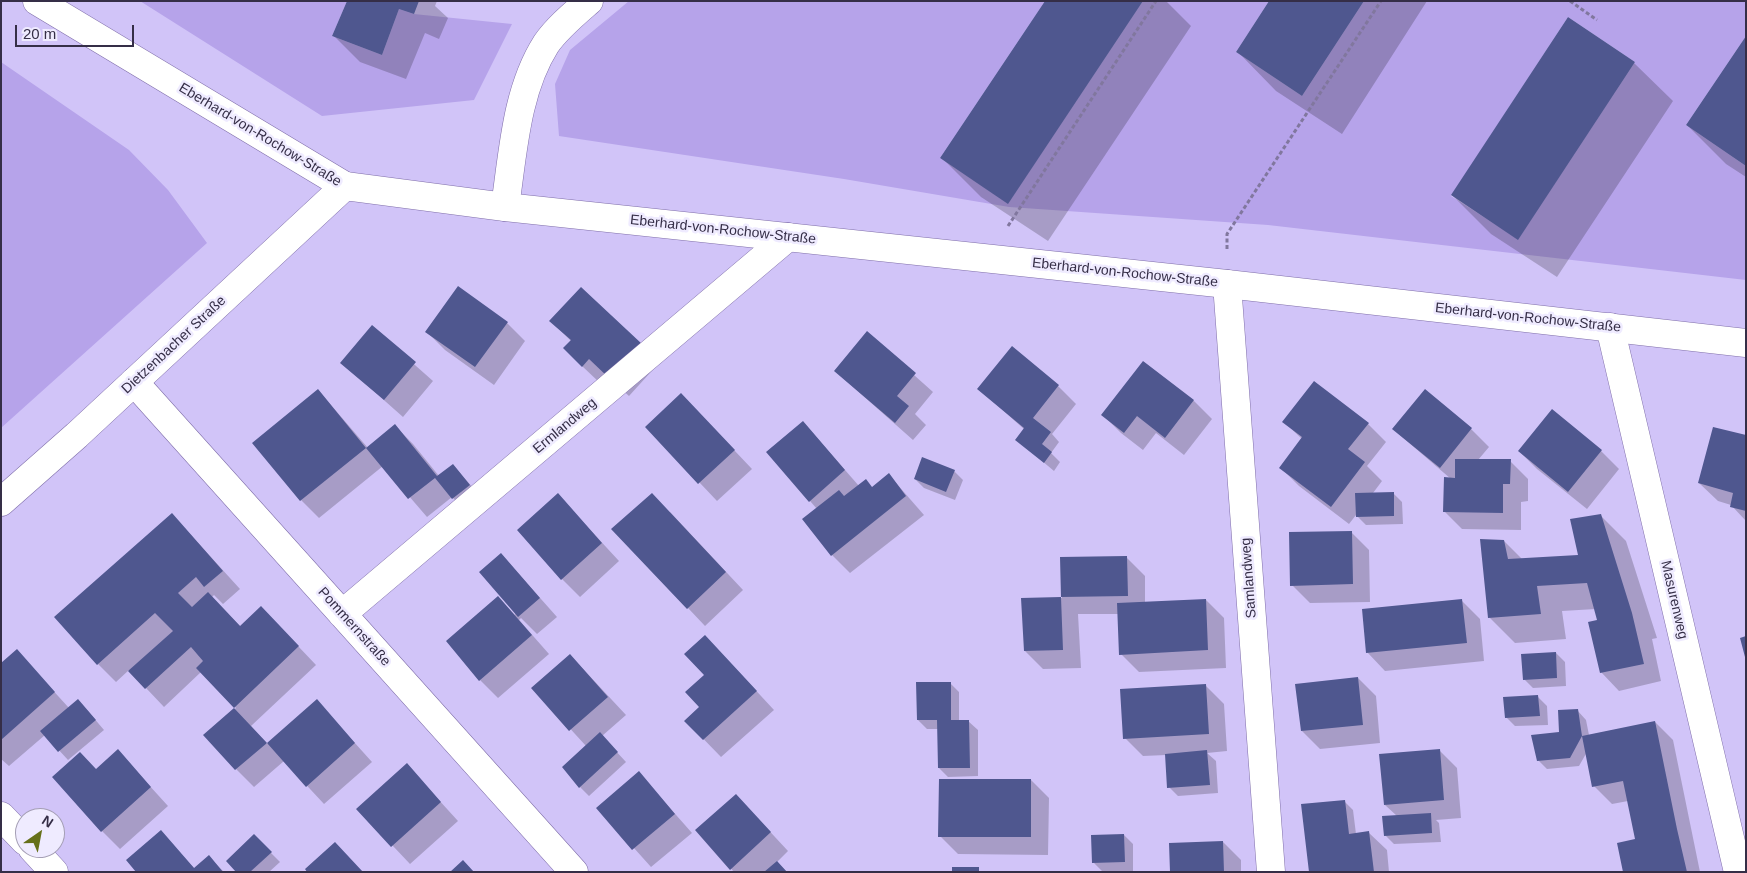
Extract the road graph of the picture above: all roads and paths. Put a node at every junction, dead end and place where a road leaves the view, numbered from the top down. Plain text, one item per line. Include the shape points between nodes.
1 (37, 1) edge
2 (589, 1) edge
3 (1156, 1) edge
4 (1381, 1) edge
5 (1570, 1) edge
6 (1597, 20) dead end
7 (345, 186) junction
8 (505, 207) junction
9 (788, 238) junction
10 (985, 259) junction
11 (1228, 284) junction
12 (1610, 327) junction
13 (1746, 343) edge
14 (134, 382) junction
15 (1, 502) edge
16 (342, 614) junction
17 (1, 816) edge
18 (15, 831) edge
19 (41, 858) edge
20 (54, 872) edge
21 (574, 872) edge
22 (1271, 872) edge
23 (1738, 872) edge

1 - 7 street, Eberhard-von-Rochow-Straße
2 - 8 street via 561,26 536,62 521,104
3 - 10 path
4 - 11 path via 1227,234
5 - 6 path
7 - 8 street, Eberhard-von-Rochow-Straße
7 - 14 street, Dietzenbacher Straße
8 - 9 street, Eberhard-von-Rochow-Straße
9 - 10 street, Eberhard-von-Rochow-Straße
9 - 16 street, Ermlandweg
10 - 11 street, Eberhard-von-Rochow-Straße
11 - 12 street, Eberhard-von-Rochow-Straße
11 - 22 street, Samlandweg
12 - 13 street, Eberhard-von-Rochow-Straße
12 - 23 street, Masurenweg
14 - 15 street, Dietzenbacher Straße
14 - 16 street, Pommernstraße
16 - 21 street, Pommernstraße
17 - 18 street
19 - 20 street

